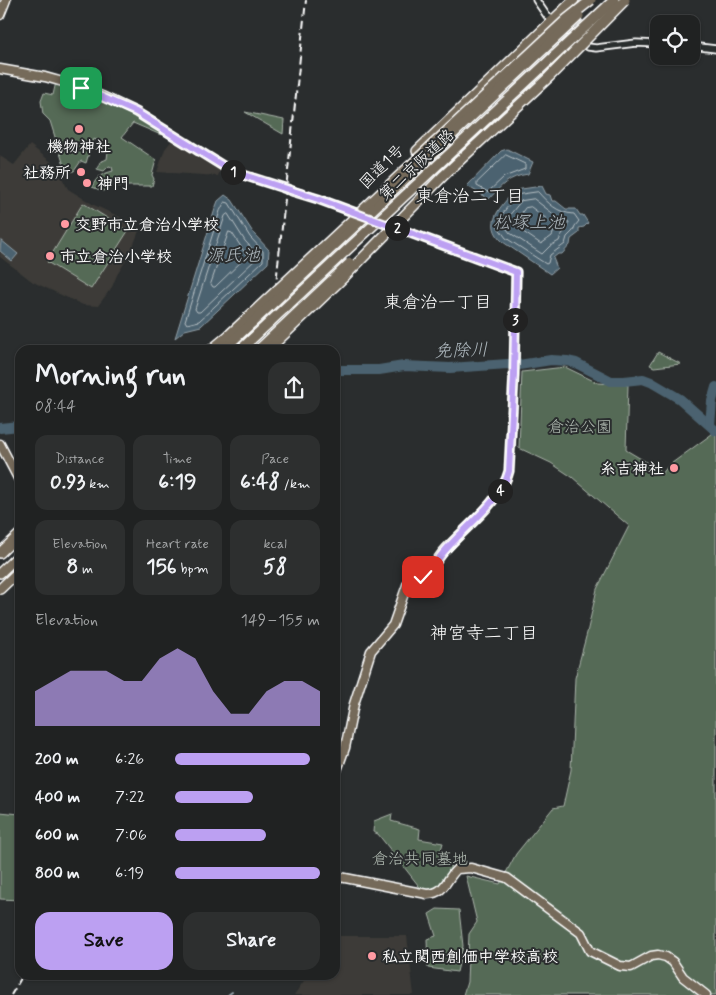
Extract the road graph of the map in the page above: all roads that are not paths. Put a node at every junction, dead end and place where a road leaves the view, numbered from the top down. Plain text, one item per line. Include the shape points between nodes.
1 (6, 0) edge
2 (536, 0) edge
3 (574, 0) edge
4 (593, 0) edge
5 (614, 0) edge
6 (625, 0) edge
7 (0, 15) edge
8 (554, 21) junction
9 (578, 34) junction
10 (650, 44) edge
11 (700, 47) edge
12 (716, 49) edge
13 (0, 69) edge
14 (210, 345) edge
15 (217, 345) edge
16 (228, 345) edge
17 (245, 345) edge
18 (263, 345) edge
19 (273, 345) edge
20 (0, 444) edge
21 (15, 472) edge
22 (15, 539) edge
23 (15, 545) edge
24 (0, 553) edge
25 (15, 558) edge
26 (0, 559) edge
27 (0, 572) edge
28 (15, 574) edge
29 (0, 588) edge
30 (340, 762) edge
31 (340, 877) edge
32 (706, 995) edge

1 - 7 main road
2 - 8 street
3 - 8 highway, 国道1号
4 - 15 highway, bridge via 567,19
4 - 16 highway, 第二京阪道路, bridge
5 - 9 highway, 第二京阪道路, bridge
6 - 19 highway, bridge
8 - 10 street via 588,48
8 - 14 highway, 国道1号, bridge via 366,202
9 - 17 highway, 第二京阪道路, bridge
9 - 18 highway, bridge via 543,76
11 - 12 street
13 - 30 main road, bridge via 45,77 102,96 136,112 231,171 318,199 516,272 507,478 498,494 426,576 407,585 393,625 371,651
20 - 21 main road
22 - 24 highway
23 - 26 highway
25 - 27 highway
28 - 29 highway
31 - 32 main road via 435,894 457,869 495,873 507,878 575,927 590,951 620,966 631,967 651,956 666,957 683,977

